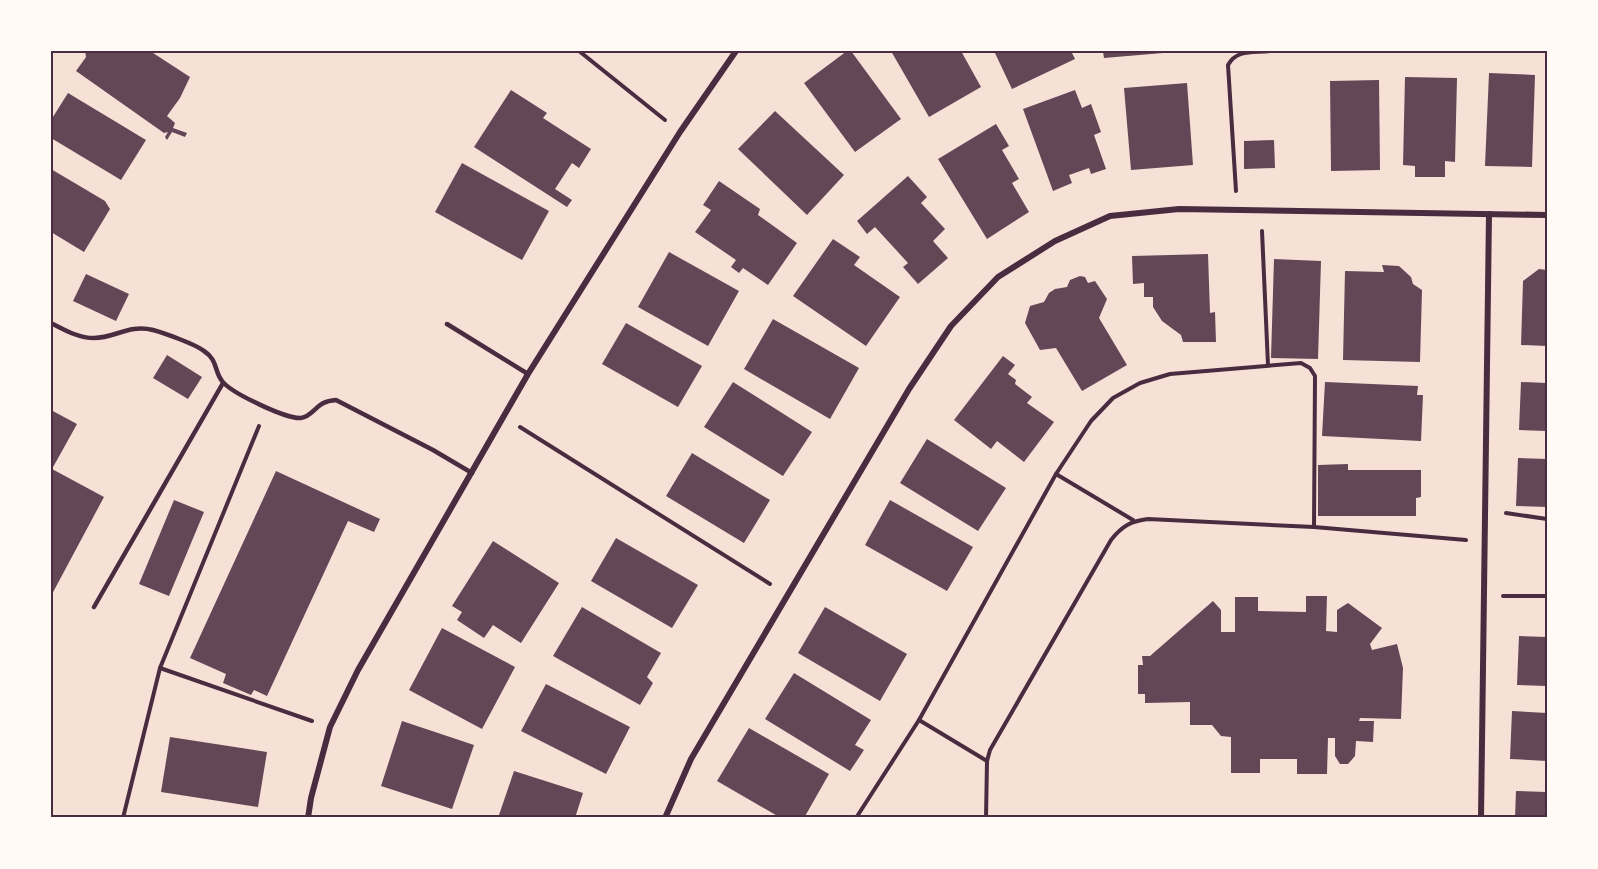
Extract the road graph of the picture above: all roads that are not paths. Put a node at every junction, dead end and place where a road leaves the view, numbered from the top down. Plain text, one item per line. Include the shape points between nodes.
1 (736, 51) edge
2 (1489, 214) junction
3 (1547, 215) edge
4 (51, 323) edge
5 (447, 324) dead end
6 (528, 374) junction
7 (223, 383) junction
8 (472, 473) junction
9 (94, 607) dead end
10 (308, 818) edge
11 (665, 818) edge
12 (1481, 818) edge

1 - 6 street via 680,132
2 - 3 street
2 - 11 street via 1179,209 1110,216 1055,241 998,277 951,326 909,389 691,759
2 - 12 street
4 - 7 lane via 80,337 95,338 129,329 153,330 205,351 213,359
5 - 6 lane
6 - 8 street
7 - 8 lane via 266,408 298,418 326,400 336,400
7 - 9 lane
8 - 10 street via 358,670 330,728

